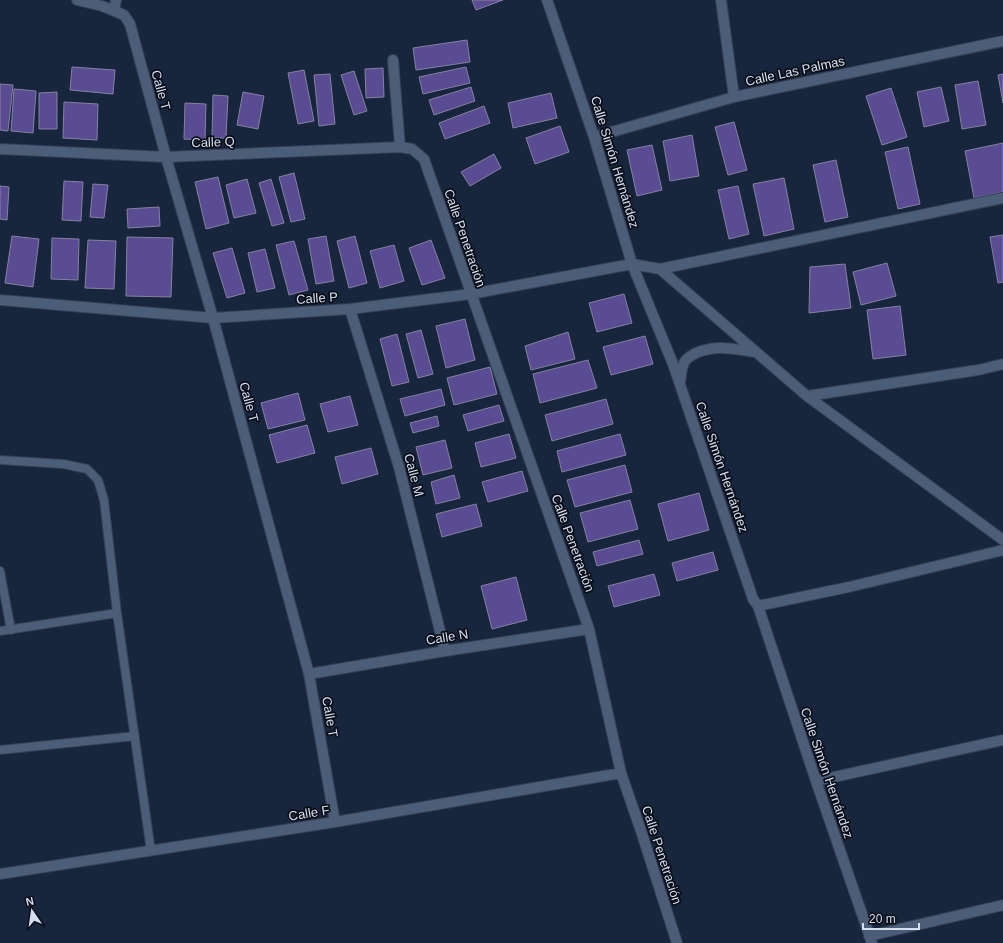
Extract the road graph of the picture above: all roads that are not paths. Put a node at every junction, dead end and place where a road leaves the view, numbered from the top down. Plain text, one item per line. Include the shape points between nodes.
1 (77, 0) edge
2 (116, 0) edge
3 (547, 0) edge
4 (721, 0) edge
5 (114, 10) junction
6 (1003, 41) edge
7 (393, 60) dead end
8 (734, 97) junction
9 (594, 137) junction
10 (400, 147) junction
11 (0, 149) edge
12 (166, 157) junction
13 (424, 159) joint
14 (1003, 198) edge
15 (632, 264) junction
16 (660, 269) junction
17 (471, 294) junction
18 (0, 300) edge
19 (350, 309) junction
20 (213, 318) junction
21 (757, 353) junction
22 (1003, 364) edge
23 (680, 384) junction
24 (806, 396) junction
25 (0, 460) edge
26 (1003, 540) edge
27 (1003, 550) edge
28 (0, 571) edge
29 (758, 606) junction
30 (117, 613) junction
31 (589, 629) junction
32 (11, 630) junction
33 (0, 631) edge
34 (446, 651) junction
35 (309, 674) junction
36 (135, 736) junction
37 (1003, 740) edge
38 (0, 750) edge
39 (621, 773) junction
40 (816, 781) junction
41 (335, 822) junction
42 (151, 851) junction
43 (0, 874) edge
44 (1003, 905) edge
45 (870, 940) edge
46 (677, 943) edge

1 - 5 street
2 - 5 street
3 - 9 street, Calle Simón Hernández
4 - 8 street
5 - 12 street, Calle T via 124,15 130,24
6 - 8 street, Calle Las Palmas
7 - 10 street
8 - 9 street, Calle Las Palmas
9 - 15 street, Calle Simón Hernández
10 - 12 street, Calle Q
10 - 13 street, Calle Q via 412,149
11 - 12 street, Calle Q
12 - 20 street, Calle T
13 - 17 street, Calle Penetración
14 - 16 street
15 - 16 street
15 - 17 street, Calle P
15 - 23 street, Calle Simón Hernández
16 - 21 street
17 - 19 street, Calle P
17 - 31 street, Calle Penetración
18 - 20 street, Calle P
19 - 20 street, Calle P
19 - 34 street, Calle M via 399,467
20 - 35 street, Calle T
21 - 23 street via 722,347 698,352 684,362
21 - 24 street
22 - 24 street
23 - 29 street, Calle Simón Hernández via 753,599
24 - 26 street
25 - 30 lane via 63,464 87,469 98,480 104,500
27 - 29 street
28 - 32 lane
29 - 40 street, Calle Simón Hernández
30 - 32 lane
30 - 36 lane
31 - 34 street, Calle N
31 - 39 street, Calle Penetración
32 - 33 lane
34 - 35 street, Calle N
35 - 41 street, Calle T
36 - 38 lane
36 - 42 lane
37 - 40 street
39 - 41 street, Calle F
39 - 46 street, Calle Penetración
40 - 45 street, Calle Simón Hernández
41 - 42 street, Calle F
42 - 43 street, Calle F
44 - 45 street

